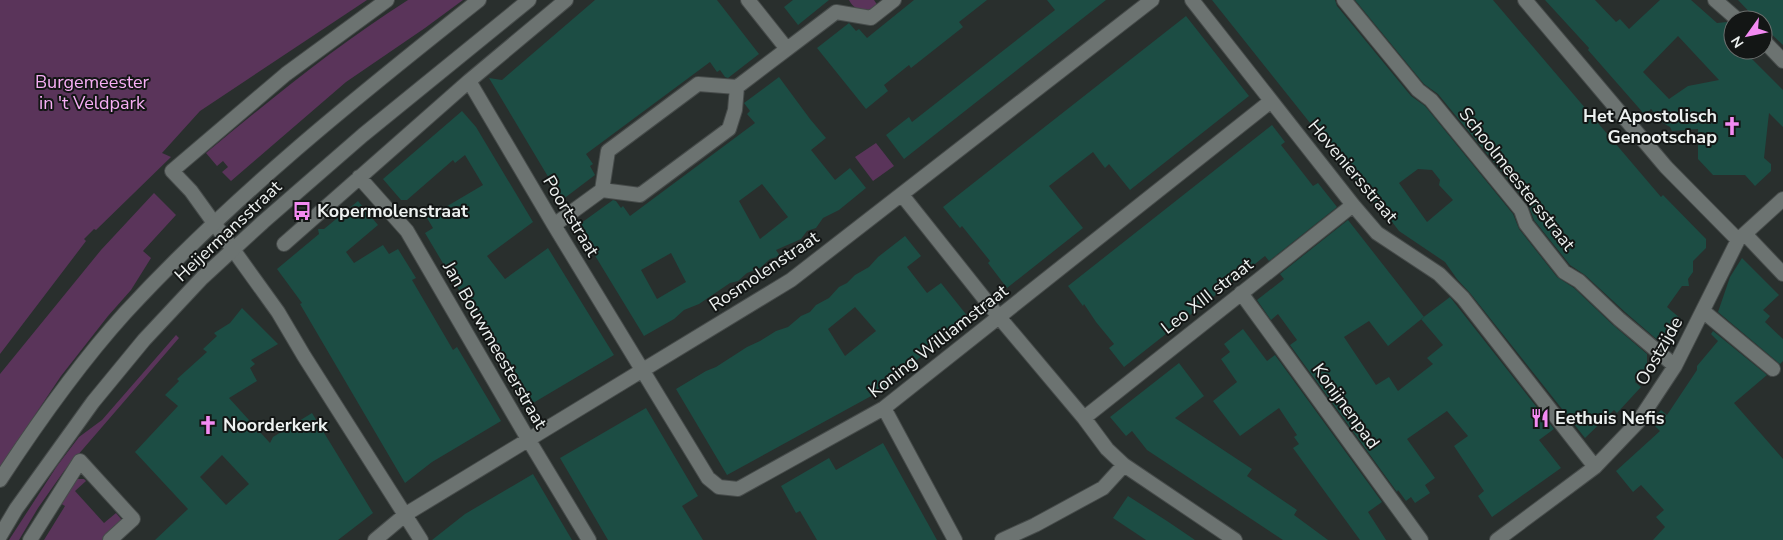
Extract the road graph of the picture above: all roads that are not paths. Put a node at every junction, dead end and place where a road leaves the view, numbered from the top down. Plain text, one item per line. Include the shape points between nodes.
1 (387, 0) edge
2 (479, 0) edge
3 (529, 0) edge
4 (566, 0) edge
5 (748, 0) edge
6 (894, 0) edge
7 (1152, 0) edge
8 (1192, 0) edge
9 (1344, 0) edge
10 (1525, 0) edge
11 (1715, 0) edge
12 (837, 6) edge
13 (1726, 10) edge
14 (787, 49) junction
15 (1773, 50) edge
16 (1783, 60) edge
17 (470, 81) junction
18 (737, 87) junction
19 (1271, 101) junction
20 (359, 177) junction
21 (602, 190) junction
22 (902, 195) junction
23 (1783, 199) edge
24 (1353, 205) junction
25 (214, 222) junction
26 (554, 225) junction
27 (1741, 237) junction
28 (284, 244) dead end
29 (233, 249) junction
30 (1783, 274) edge
31 (1241, 293) junction
32 (1703, 311) junction
33 (999, 317) junction
34 (1675, 366) junction
35 (1773, 369) dead end
36 (642, 370) junction
37 (884, 408) junction
38 (1084, 418) junction
39 (528, 439) junction
40 (1124, 465) junction
41 (1595, 467) junction
42 (0, 480) edge
43 (406, 514) junction
44 (0, 536) edge
45 (30, 540) edge
46 (110, 540) edge
47 (374, 540) edge
48 (421, 540) edge
49 (589, 540) edge
50 (955, 540) edge
51 (1002, 540) edge
52 (1235, 540) edge
53 (1421, 540) edge
54 (1497, 540) edge

1 - 25 street via 286,74 172,171
2 - 25 street, Heijermansstraat via 385,75
3 - 29 street, Heijermansstraat
4 - 17 street
5 - 14 street
6 - 12 street via 871,18
7 - 22 street, Rosmolenstraat
8 - 19 street, Hoveniersstraat
9 - 34 street, Schoolmeestersstraat via 1509,195 1521,210 1526,224 1564,272 1579,281
10 - 27 street via 1666,167
11 - 13 street
12 - 14 street
14 - 18 street
15 - 16 street
17 - 20 street
17 - 26 street, Poortstraat
18 - 21 street via 698,84 608,151
18 - 21 street via 735,110 729,128 722,134 640,194
19 - 24 street, Hoveniersstraat
19 - 33 street, Koning Williamstraat
20 - 28 street
20 - 39 street, Jan Bouwmeesterstraat via 406,231
21 - 26 street
22 - 33 street
22 - 36 street, Rosmolenstraat via 791,280
23 - 27 street, Oostzijde
24 - 31 street, Leo XIII straat
24 - 41 street, Hoveniersstraat via 1377,232 1440,274 1464,298
25 - 29 street
25 - 42 street, Heijermansstraat via 100,343 45,412
26 - 36 street, Poortstraat
27 - 30 street
27 - 32 street, Oostzijde
29 - 43 street via 278,312
29 - 44 street, Heijermansstraat via 144,340 92,402
31 - 38 street, Leo XIII straat
31 - 53 street, Konijnenpad
32 - 34 street, Oostzijde
32 - 35 street
33 - 37 street, Koning Williamstraat
33 - 38 street
34 - 41 street, Oostzijde via 1638,422
36 - 37 street, Koning Williamstraat via 708,478 719,487 738,489
36 - 39 street, Rosmolenstraat
37 - 50 street
38 - 40 street via 1107,449
39 - 43 street, Rosmolenstraat
39 - 49 street, Jan Bouwmeesterstraat
40 - 51 street via 1103,488
40 - 52 street
41 - 54 street, Oostzijde
43 - 47 street, Rosmolenstraat
43 - 48 street
45 - 46 street via 80,461 134,519

